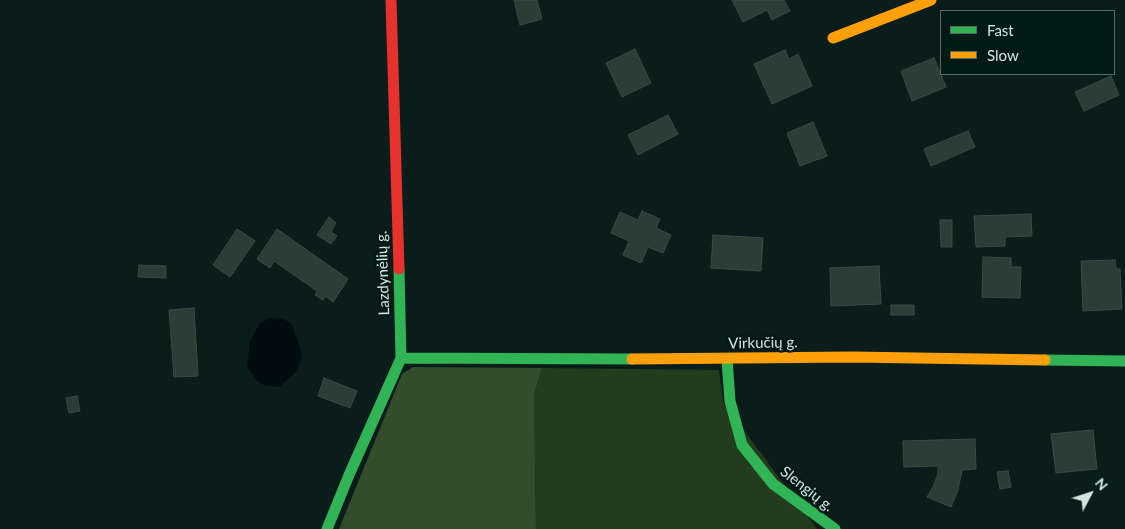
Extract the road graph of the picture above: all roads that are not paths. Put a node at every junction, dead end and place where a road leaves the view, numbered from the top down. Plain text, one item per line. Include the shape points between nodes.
1 (391, 0) edge
2 (931, 0) edge
3 (833, 38) dead end
4 (402, 358) junction
5 (727, 359) junction
6 (1125, 361) edge
7 (327, 529) edge
8 (835, 529) edge

1 - 4 street, Lazdynėlių g.
2 - 3 street
4 - 5 street, Virkučių g.
4 - 7 street, Lazdynėlių g.
5 - 6 street, Virkučių g. via 852,357
5 - 8 street, Slengių g. via 730,401 742,445 773,484

